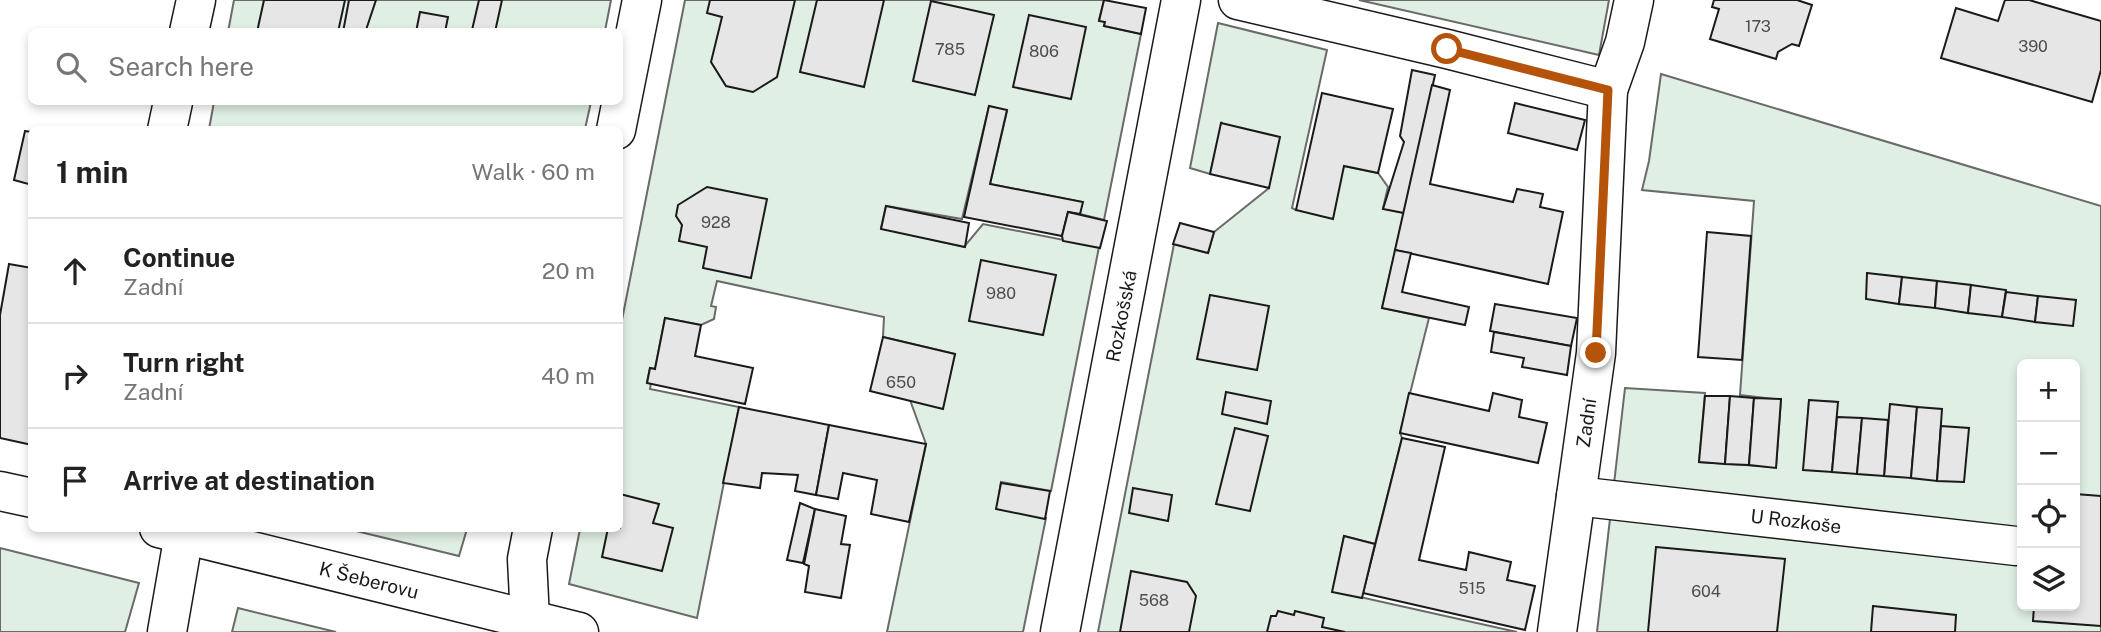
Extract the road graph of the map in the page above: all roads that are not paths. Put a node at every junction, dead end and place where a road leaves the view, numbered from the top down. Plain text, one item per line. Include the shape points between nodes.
1 (196, 0) edge
2 (642, 0) edge
3 (1181, 0) edge
4 (1238, 0) edge
5 (1634, 0) edge
6 (190, 28) edge
7 (1608, 90) junction
8 (623, 95) edge
9 (172, 105) edge
10 (621, 105) edge
11 (168, 126) edge
12 (617, 126) edge
13 (0, 491) edge
14 (1576, 496) junction
15 (28, 497) edge
16 (172, 532) edge
17 (176, 532) edge
18 (532, 532) edge
19 (2016, 547) dead end
20 (529, 626) edge
21 (167, 632) edge
22 (579, 632) edge
23 (1060, 632) edge
24 (1557, 632) edge

1 - 6 street
2 - 8 street
3 - 23 street, Rozkošská
4 - 7 street
5 - 7 street, Zadní
7 - 14 street, Zadní via 1596,353
9 - 11 street
10 - 12 street
13 - 15 street
14 - 19 street, U Rozkoše
14 - 24 street, Zadní
16 - 21 street
17 - 20 street, K Šeberovu
18 - 20 street via 527,559
20 - 22 street, K Šeberovu

